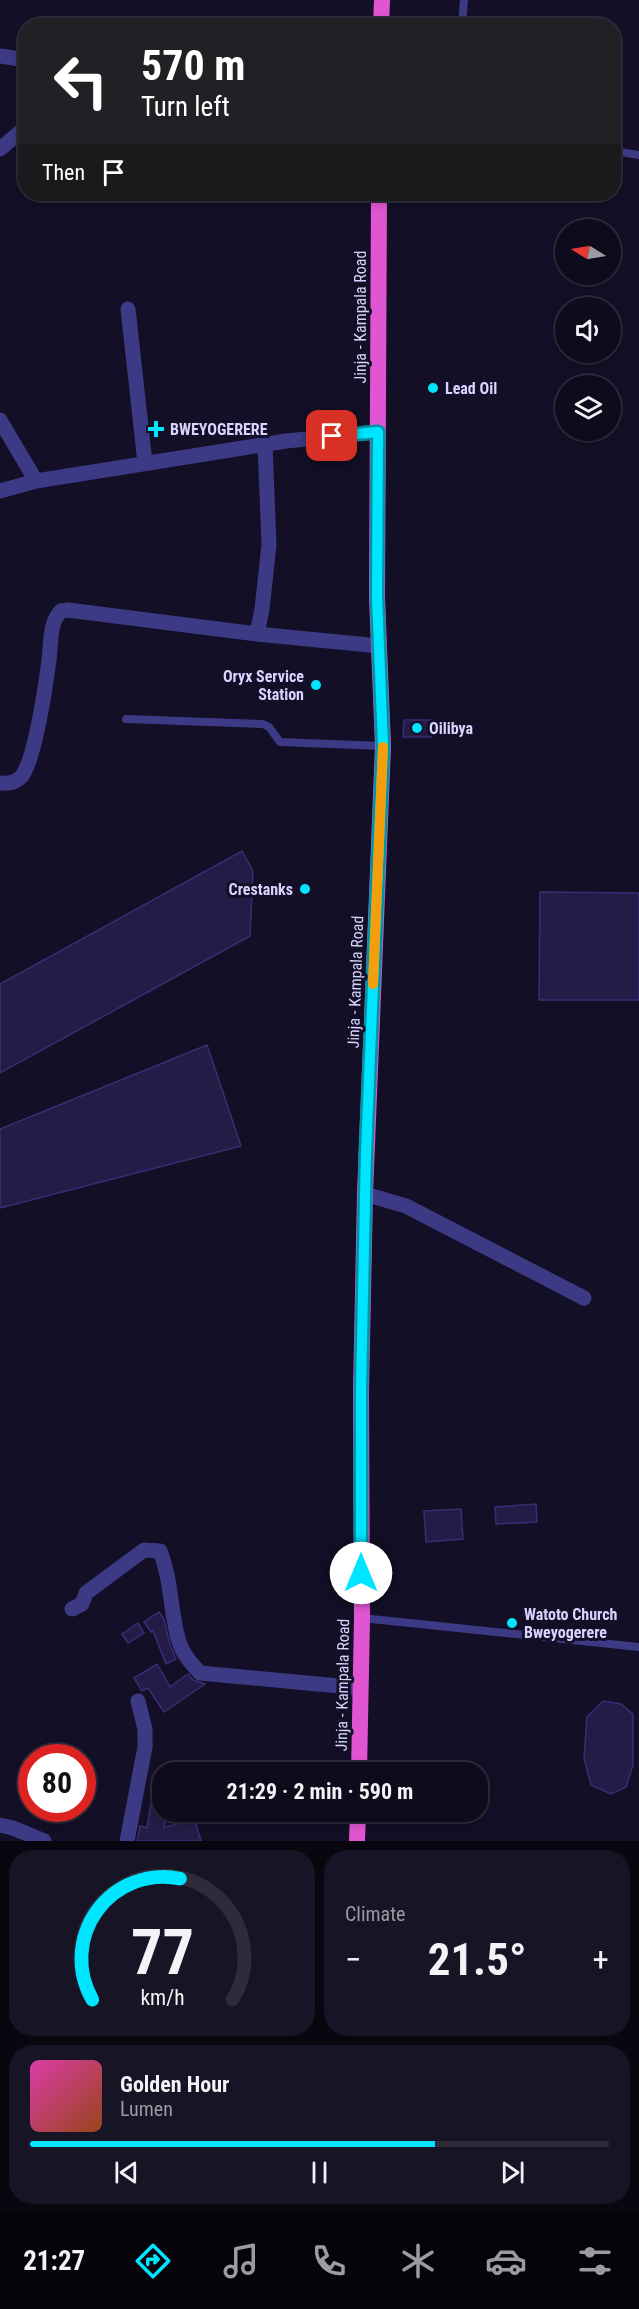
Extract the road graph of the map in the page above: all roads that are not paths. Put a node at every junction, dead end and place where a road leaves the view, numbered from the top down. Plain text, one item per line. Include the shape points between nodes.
1 (382, 0) edge
2 (464, 0) edge
3 (381, 18) edge
4 (463, 18) edge
5 (0, 56) edge
6 (18, 59) edge
7 (18, 134) edge
8 (0, 149) edge
9 (621, 152) edge
10 (639, 155) edge
11 (379, 201) edge
12 (128, 309) dead end
13 (0, 420) edge
14 (378, 432) junction
15 (265, 444) junction
16 (145, 464) junction
17 (36, 481) junction
18 (0, 491) edge
19 (257, 634) junction
20 (379, 646) junction
21 (126, 718) dead end
22 (383, 746) junction
23 (0, 783) edge
24 (365, 1194) junction
25 (584, 1298) dead end
26 (72, 1610) dead end
27 (362, 1618) junction
28 (639, 1647) edge
29 (360, 1688) junction
30 (138, 1701) dead end
31 (359, 1762) edge
32 (358, 1822) edge
33 (0, 1825) edge
34 (44, 1841) edge
35 (127, 1841) edge
36 (357, 1841) edge

1 - 3 highway
2 - 4 lane
5 - 6 street
7 - 8 street
9 - 10 lane
11 - 14 highway, Jinja - Kampala Road
12 - 16 street
13 - 17 street
14 - 15 street
14 - 20 highway, Jinja - Kampala Road
15 - 16 street
15 - 19 street via 269,545
16 - 17 street
17 - 18 street
19 - 20 street
19 - 23 street via 61,612 54,621 45,688 28,764 20,779
20 - 22 highway, Jinja - Kampala Road
21 - 22 lane via 263,724 270,727 280,742
22 - 24 highway, Jinja - Kampala Road
24 - 25 street via 414,1210
24 - 27 highway, Jinja - Kampala Road
26 - 29 street via 82,1604 86,1593 144,1550 160,1551 168,1570 179,1644 200,1672
27 - 28 lane
27 - 29 highway, Jinja - Kampala Road
29 - 31 highway, Jinja - Kampala Road
30 - 35 street via 145,1747
32 - 36 highway
33 - 34 street

